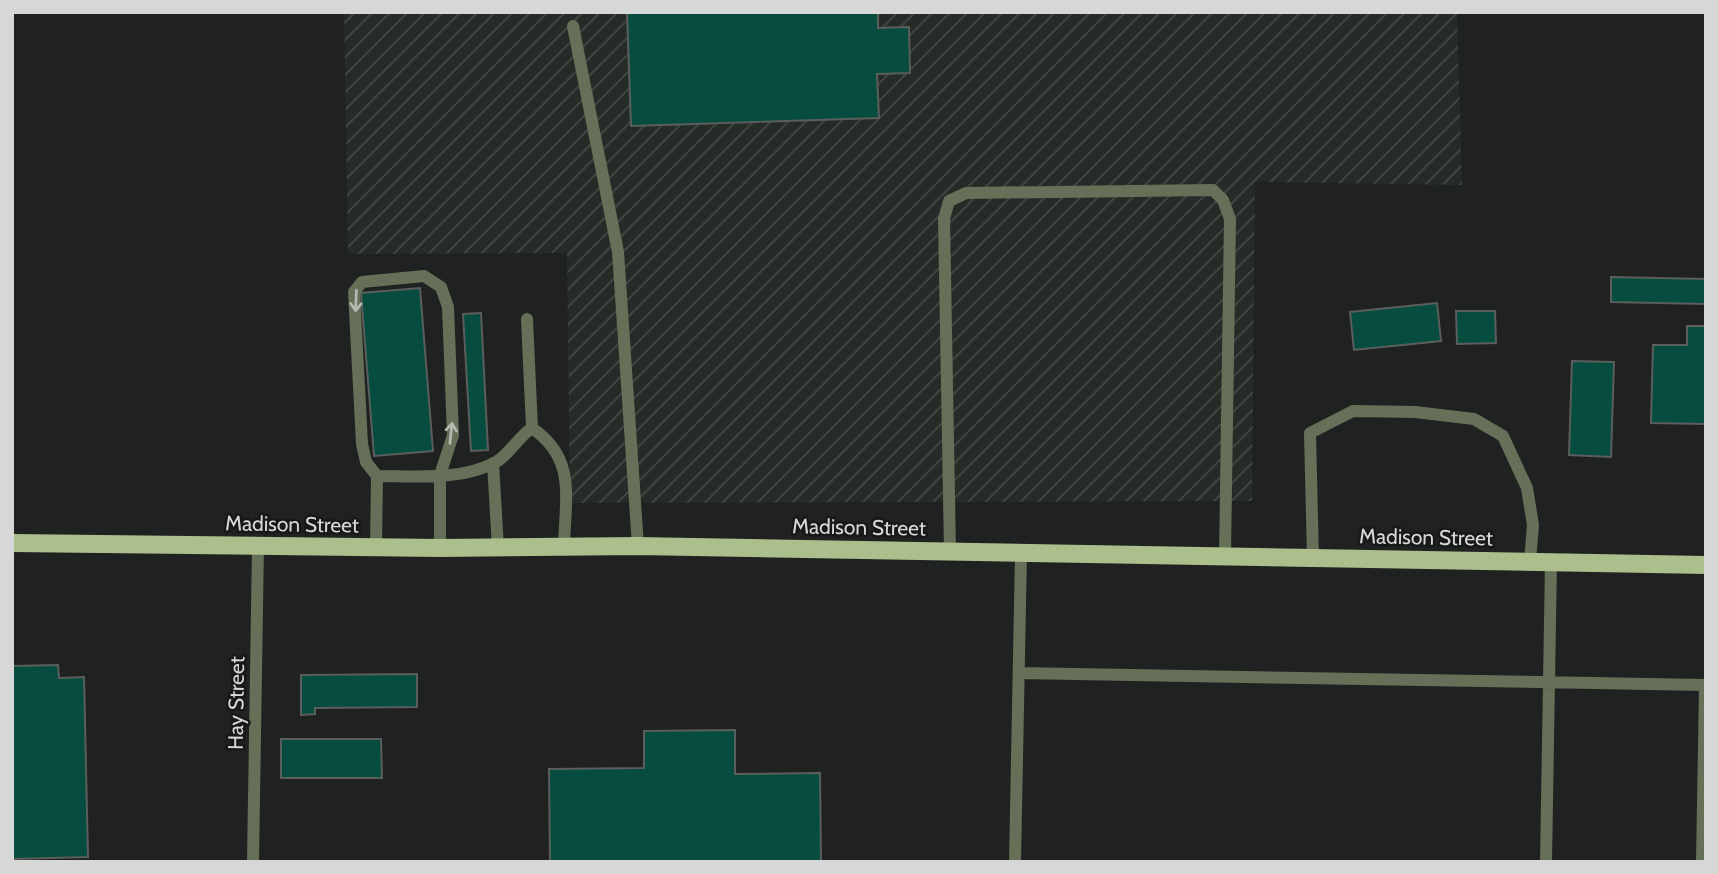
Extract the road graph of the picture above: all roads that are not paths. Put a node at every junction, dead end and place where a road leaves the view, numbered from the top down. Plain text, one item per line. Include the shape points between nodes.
1 (573, 26) dead end
2 (527, 319) dead end
3 (532, 428) junction
4 (493, 463) junction
5 (440, 475) junction
6 (377, 476) junction
7 (12, 543) edge
8 (258, 546) junction
9 (638, 546) junction
10 (564, 547) junction
11 (376, 548) junction
12 (440, 548) junction
13 (498, 548) junction
14 (950, 552) junction
15 (1021, 553) junction
16 (1225, 556) junction
17 (1313, 558) junction
18 (1530, 561) junction
19 (1550, 562) junction
20 (1706, 565) edge
21 (1019, 673) junction
22 (1548, 681) junction
23 (253, 862) edge
24 (1015, 862) edge
25 (1546, 862) edge
26 (1702, 862) edge

1 - 9 lane via 618,252
2 - 3 lane
3 - 4 lane
3 - 10 lane via 561,457
4 - 5 lane
4 - 13 lane
5 - 6 lane
5 -> 6 lane via 453,435 448,307 441,287 424,276 362,282 354,292 362,444 366,462
5 - 12 lane
6 - 11 lane
7 - 8 main road, Madison Street
8 - 11 main road, Madison Street
8 - 23 lane, Hay Street
9 - 10 main road, Madison Street
9 - 14 main road, Madison Street
10 - 13 main road, Madison Street
11 - 12 main road, Madison Street
12 - 13 main road, Madison Street
14 - 15 main road, Madison Street
14 - 16 lane via 944,219 949,201 966,193 1213,190 1223,200 1230,219
15 - 16 main road, Madison Street
15 - 21 lane
16 - 17 main road, Madison Street
17 - 18 main road, Madison Street
17 - 18 lane via 1310,433 1353,411 1474,418 1503,436 1527,488 1533,525
18 - 19 main road, Madison Street
19 - 20 main road, Madison Street
19 - 22 lane
21 - 22 lane
21 - 24 lane
22 - 25 lane
22 - 26 lane via 1705,685

